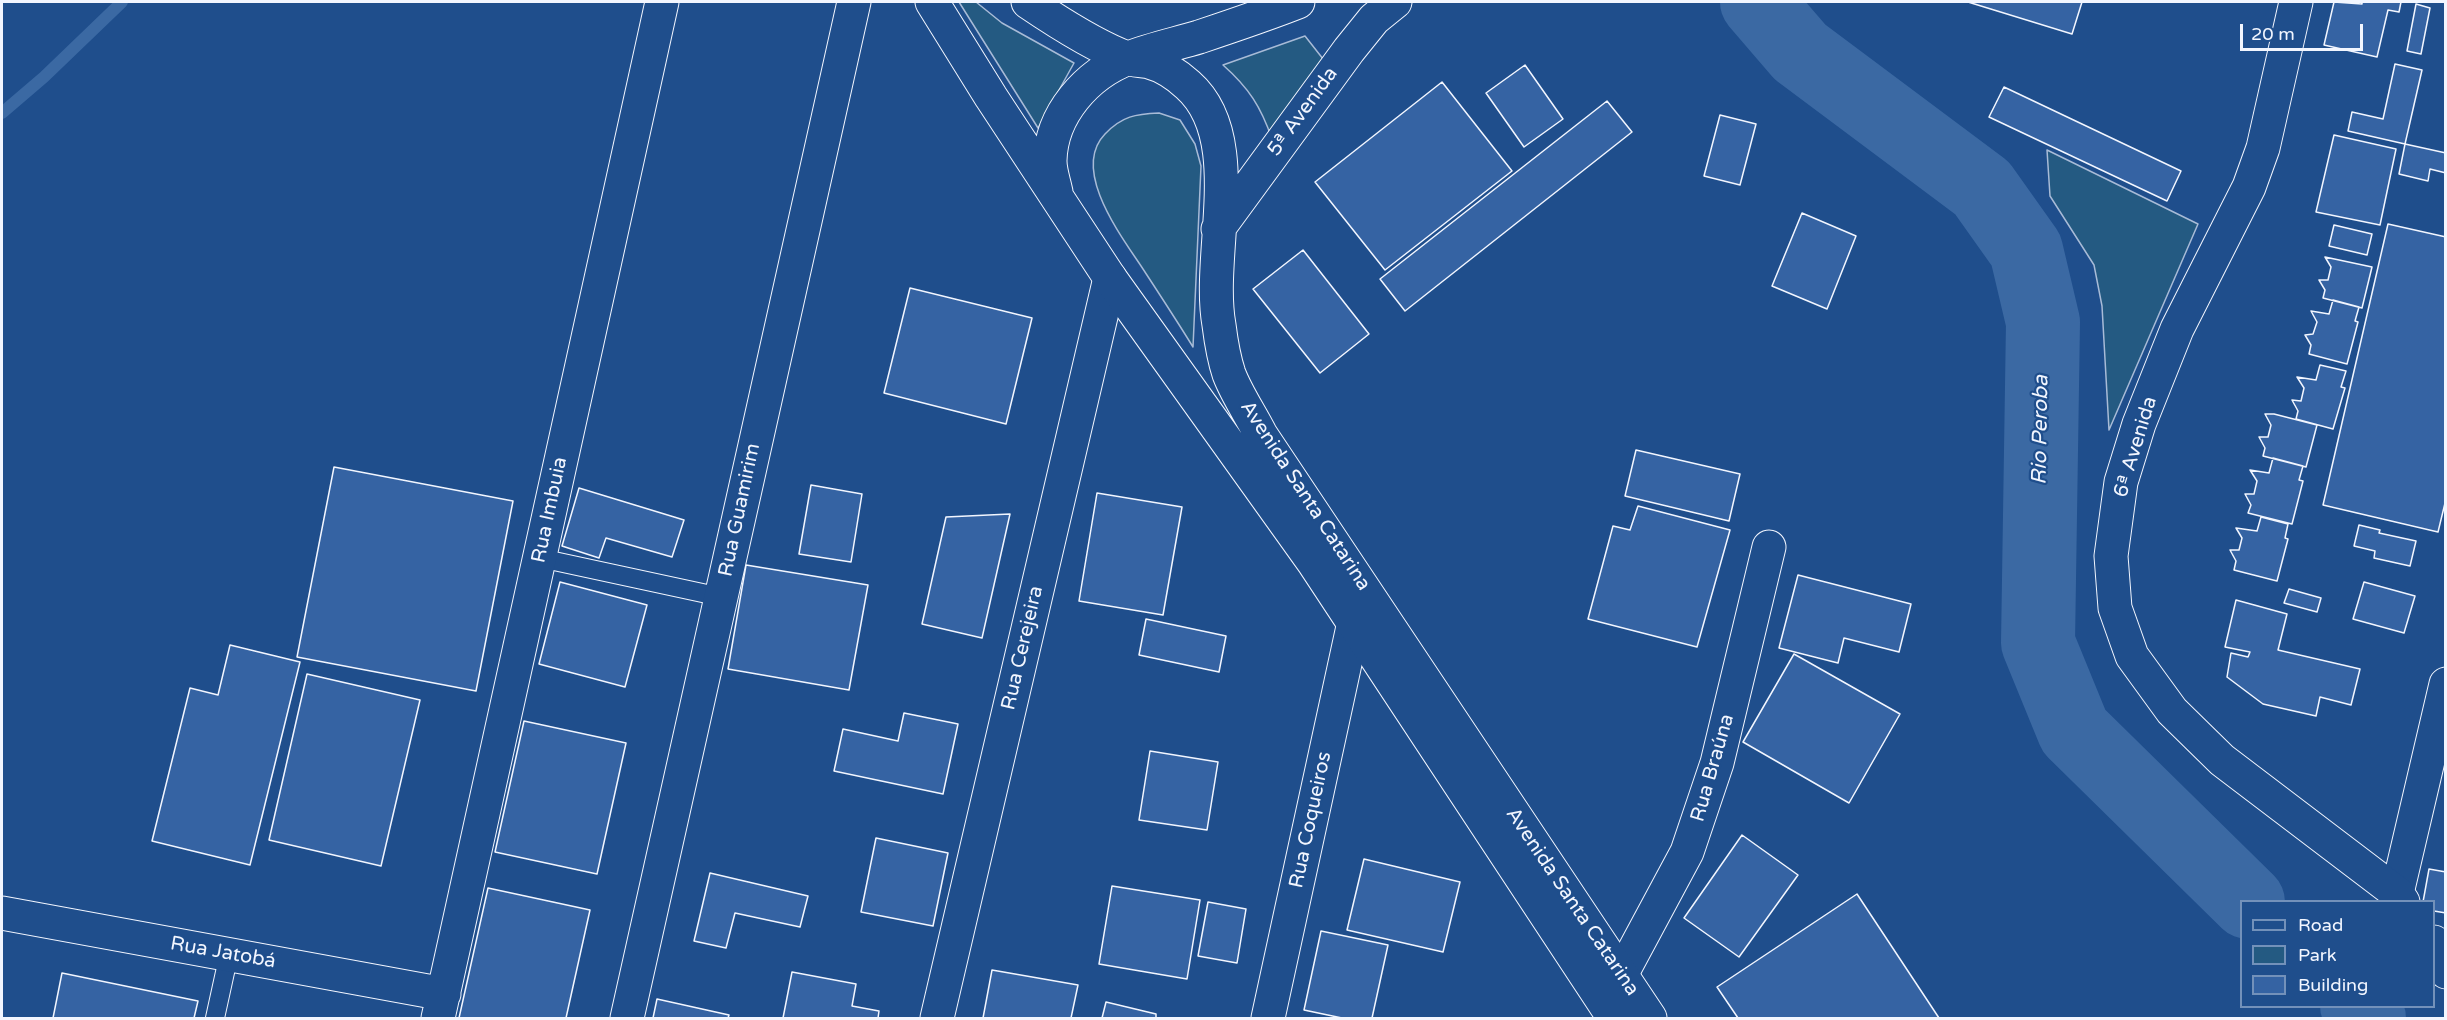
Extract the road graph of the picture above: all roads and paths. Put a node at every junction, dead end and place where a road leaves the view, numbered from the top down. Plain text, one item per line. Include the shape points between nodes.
1 (662, 2) edge
2 (854, 2) edge
3 (932, 2) edge
4 (1028, 2) edge
5 (1298, 2) edge
6 (1395, 2) edge
7 (2296, 2) edge
8 (1127, 58) junction
9 (1056, 197) junction
10 (1218, 229) junction
11 (1110, 278) junction
12 (1769, 547) dead end
13 (540, 558) junction
14 (721, 597) junction
15 (1354, 622) junction
16 (2445, 684) edge
17 (2400, 897) edge
18 (2, 913) edge
19 (2435, 947) edge
20 (229, 954) junction
21 (2445, 972) edge
22 (1621, 975) junction
23 (441, 1006) edge
24 (214, 1018) edge
25 (627, 1018) edge
26 (937, 1018) edge
27 (1268, 1018) edge
28 (1614, 1018) edge
29 (1650, 1018) edge

1 - 13 street, Rua Imbuia
2 - 14 street, Rua Guamirim
3 - 9 street, Avenida Santa Catarina
4 - 8 street, Avenida Santa Catarina
5 - 8 street via 1251,21
6 - 10 street, 5ª Avenida via 1349,50
7 - 17 street, 6ª Avenida via 2263,148 2249,187 2177,329 2139,424 2121,482 2110,556 2115,608 2132,656 2172,711 2222,760
8 - 9 street via 1099,74 1063,113 1054,135 1050,162
8 - 10 street, Avenida Santa Catarina via 1167,69 1190,86 1207,108 1217,133 1221,167
9 - 11 street, Avenida Santa Catarina
10 - 22 street, Avenida Santa Catarina via 1218,323 1229,374 1261,435
11 - 15 street, Avenida Santa Catarina
11 - 26 street, Rua Cerejeira
12 - 22 street, Rua Braúna via 1717,763 1687,852
13 - 14 lane
13 - 23 street, Rua Imbuia
14 - 25 street, Rua Guamirim
15 - 27 street, Rua Coqueiros
15 - 28 street, Avenida Santa Catarina
16 - 17 street
18 - 20 street, Rua Jatobá
19 - 21 street
20 - 23 street, Rua Jatobá
20 - 24 lane
22 - 29 street, Avenida Santa Catarina

